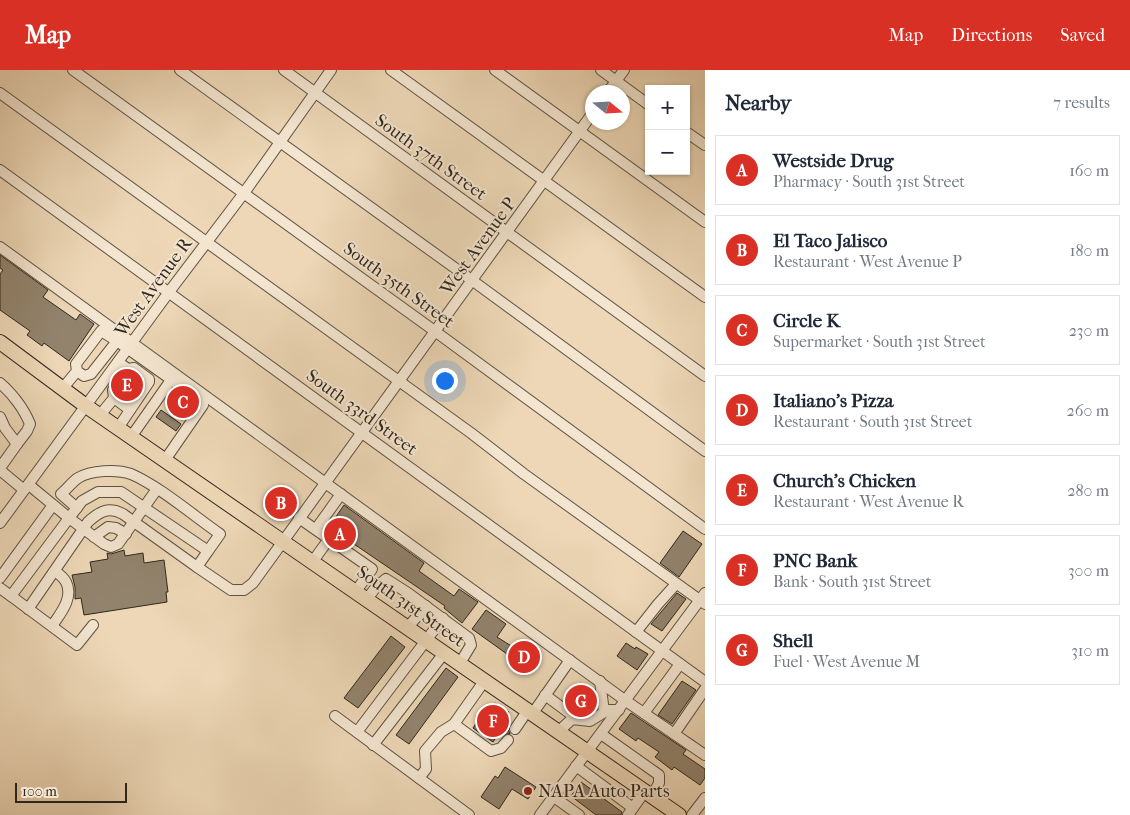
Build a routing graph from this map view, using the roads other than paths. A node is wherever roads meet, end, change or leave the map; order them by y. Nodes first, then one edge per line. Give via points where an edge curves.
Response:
1 (73, 70) edge
2 (180, 70) edge
3 (284, 70) edge
4 (331, 70) edge
5 (391, 70) edge
6 (494, 70) edge
7 (601, 70) edge
8 (624, 70) edge
9 (616, 81) junction
10 (613, 85) edge
11 (0, 92) edge
12 (315, 92) junction
13 (645, 102) edge
14 (585, 124) edge
15 (580, 132) junction
16 (690, 135) edge
17 (280, 142) junction
18 (705, 145) edge
19 (0, 170) edge
20 (544, 181) junction
21 (244, 193) junction
22 (705, 222) edge
23 (508, 232) junction
24 (206, 242) junction
25 (0, 247) edge
26 (473, 281) junction
27 (169, 292) junction
28 (705, 297) edge
29 (436, 332) junction
30 (116, 341) junction
31 (0, 342) edge
32 (130, 345) junction
33 (118, 362) junction
34 (128, 369) junction
35 (78, 371) junction
36 (705, 376) edge
37 (171, 380) junction
38 (399, 382) junction
39 (0, 383) edge
40 (63, 388) junction
41 (114, 398) junction
42 (86, 406) junction
43 (130, 410) junction
44 (100, 415) junction
45 (0, 417) edge
46 (118, 428) junction
47 (362, 433) junction
48 (132, 437) junction
49 (17, 444) junction
50 (705, 451) edge
51 (165, 460) junction
52 (0, 470) edge
53 (326, 483) junction
54 (26, 487) junction
55 (157, 489) junction
56 (341, 494) junction
57 (53, 505) junction
58 (144, 507) junction
59 (76, 508) junction
60 (68, 518) junction
61 (300, 518) junction
62 (134, 522) junction
63 (0, 523) edge
64 (705, 529) edge
65 (84, 530) junction
66 (316, 530) junction
67 (126, 534) junction
68 (94, 537) junction
69 (329, 539) junction
70 (283, 541) junction
71 (208, 551) junction
72 (313, 561) junction
73 (197, 567) junction
74 (55, 570) junction
75 (0, 578) edge
76 (676, 584) junction
77 (0, 588) edge
78 (362, 595) junction
79 (11, 596) junction
80 (703, 599) edge
81 (426, 606) junction
82 (28, 609) junction
83 (443, 618) junction
84 (93, 624) dead end
85 (52, 626) junction
86 (408, 627) junction
87 (636, 632) junction
88 (426, 639) junction
89 (445, 652) junction
90 (663, 652) junction
91 (570, 660) junction
92 (460, 663) junction
93 (680, 664) junction
94 (485, 680) junction
95 (600, 682) junction
96 (705, 682) edge
97 (705, 689) edge
98 (545, 695) junction
99 (626, 700) junction
100 (619, 710) junction
101 (530, 711) junction
102 (604, 712) junction
103 (644, 713) junction
104 (335, 716) dead end
105 (576, 718) junction
106 (454, 724) junction
107 (515, 729) dead end
108 (559, 731) junction
109 (357, 732) junction
110 (601, 734) junction
111 (674, 734) junction
112 (508, 740) dead end
113 (374, 744) junction
114 (588, 751) junction
115 (705, 756) edge
116 (576, 766) junction
117 (608, 766) junction
118 (419, 778) junction
119 (597, 781) junction
120 (648, 794) junction
121 (554, 797) junction
122 (705, 798) edge
123 (631, 811) edge
124 (469, 815) edge
125 (540, 815) edge
126 (579, 815) edge
127 (678, 815) edge
128 (692, 815) edge

1 - 21 street, South 35th Street
2 - 17 street
3 - 12 street, South 37th Street
4 - 12 street, West Avenue R
5 - 20 street
6 - 15 street
7 - 9 street
8 - 9 street
9 - 10 street
9 - 13 street
11 - 24 street
12 - 17 street, West Avenue R
12 - 23 street, South 37th Street
14 - 15 street, West Avenue P
15 - 20 street, West Avenue P
15 - 22 street
16 - 18 street
17 - 21 street, West Avenue R
17 - 26 street
19 - 27 street, South 33rd Street
20 - 23 street, West Avenue P
20 - 28 street
21 - 24 street, West Avenue R
21 - 29 street, South 35th Street
23 - 26 street, West Avenue P
23 - 36 street, South 37th Street
24 - 27 street, West Avenue R
24 - 38 street
25 - 32 street
26 - 29 street, West Avenue P
26 - 50 street
27 - 32 street, West Avenue R
27 - 47 street, South 33rd Street
29 - 38 street, West Avenue P
29 - 64 street, South 35th Street
30 - 32 street
30 - 35 street via 91,374 84,376
30 - 35 street via 101,331 76,364
31 - 40 main road, South 31st Street
32 - 33 street, West Avenue R
32 - 37 street
32 - 53 street
33 - 34 street
33 - 42 street, West Avenue R
34 - 41 street via 113,390
34 - 43 street via 134,368 149,379
35 - 40 street
37 - 48 street
37 - 51 street via 203,405
38 - 47 street, West Avenue P
38 - 76 street
39 - 49 street via 30,424
40 - 42 main road, South 31st Street
41 - 43 street
41 - 44 street
42 - 44 main road, South 31st Street
42 - 54 street, West Avenue R
43 - 46 street
44 - 46 main road, South 31st Street
45 - 49 street
46 - 48 main road, South 31st Street
47 - 53 street, West Avenue P
47 - 87 street, South 33rd Street
48 - 51 main road, South 31st Street
49 - 52 street
51 - 70 main road, South 31st Street
52 - 54 street
53 - 56 street
53 - 61 street, West Avenue P
54 - 57 street
54 - 63 street, West Avenue R
55 - 58 street
55 - 59 street via 129,474 93,473 79,478 61,494
55 - 71 street via 220,534
56 - 66 street
56 - 91 street
57 - 60 street
57 - 75 street
58 - 59 street via 121,492 98,492 82,500
58 - 62 street
58 - 71 street
59 - 60 street
60 - 65 street
60 - 79 street
61 - 66 street
61 - 70 street, West Avenue P
62 - 65 street via 118,511 107,510 95,516
62 - 67 street
62 - 73 street
65 - 68 street
65 - 74 street
66 - 69 street
67 - 68 street via 108,527
67 - 68 street via 111,547
69 - 72 street
69 - 78 street via 372,568
70 - 72 main road, South 31st Street
70 - 73 street, West Avenue P via 254,583 244,590 231,590
71 - 73 street
72 - 78 main road, South 31st Street
74 - 82 street
74 - 85 street via 66,581 68,597
76 - 80 street
76 - 87 street
77 - 79 street
78 - 81 street via 386,579
78 - 86 main road, South 31st Street
79 - 82 street
80 - 90 street
81 - 83 street
81 - 86 street
82 - 85 street
83 - 88 street
83 - 92 street via 469,638 471,645
84 - 85 street via 77,645
86 - 88 main road, South 31st Street
87 - 90 street, South 33rd Street
88 - 89 main road, South 31st Street
88 - 109 street
89 - 92 main road, South 31st Street
89 - 113 street
90 - 93 street, South 33rd Street
90 - 99 street
91 - 95 street
91 - 98 street
92 - 94 main road, South 31st Street
93 - 96 street, South 33rd Street
93 - 103 street
94 - 101 main road, South 31st Street
94 - 106 street
95 - 99 street
95 - 102 street
97 - 111 street
98 - 101 street
98 - 105 street
99 - 100 street
99 - 103 street
100 - 102 street
100 - 110 street
101 - 107 street
101 - 108 main road, South 31st Street
102 - 105 street via 590,720
103 - 111 street
104 - 109 street
105 - 108 street via 570,719
106 - 112 street via 491,751 501,748
106 - 118 street via 441,732 426,751 426,769
108 - 114 main road, South 31st Street
109 - 113 street
110 - 114 street
110 - 120 street via 660,775 659,783
111 - 115 street
113 - 118 street
114 - 116 street
114 - 117 main road, South 31st Street
116 - 119 street
116 - 121 street
117 - 119 street
117 - 120 main road, South 31st Street
118 - 124 street
119 - 123 street
120 - 123 street
120 - 127 main road, South 31st Street
121 - 125 street
121 - 126 street
122 - 128 street

